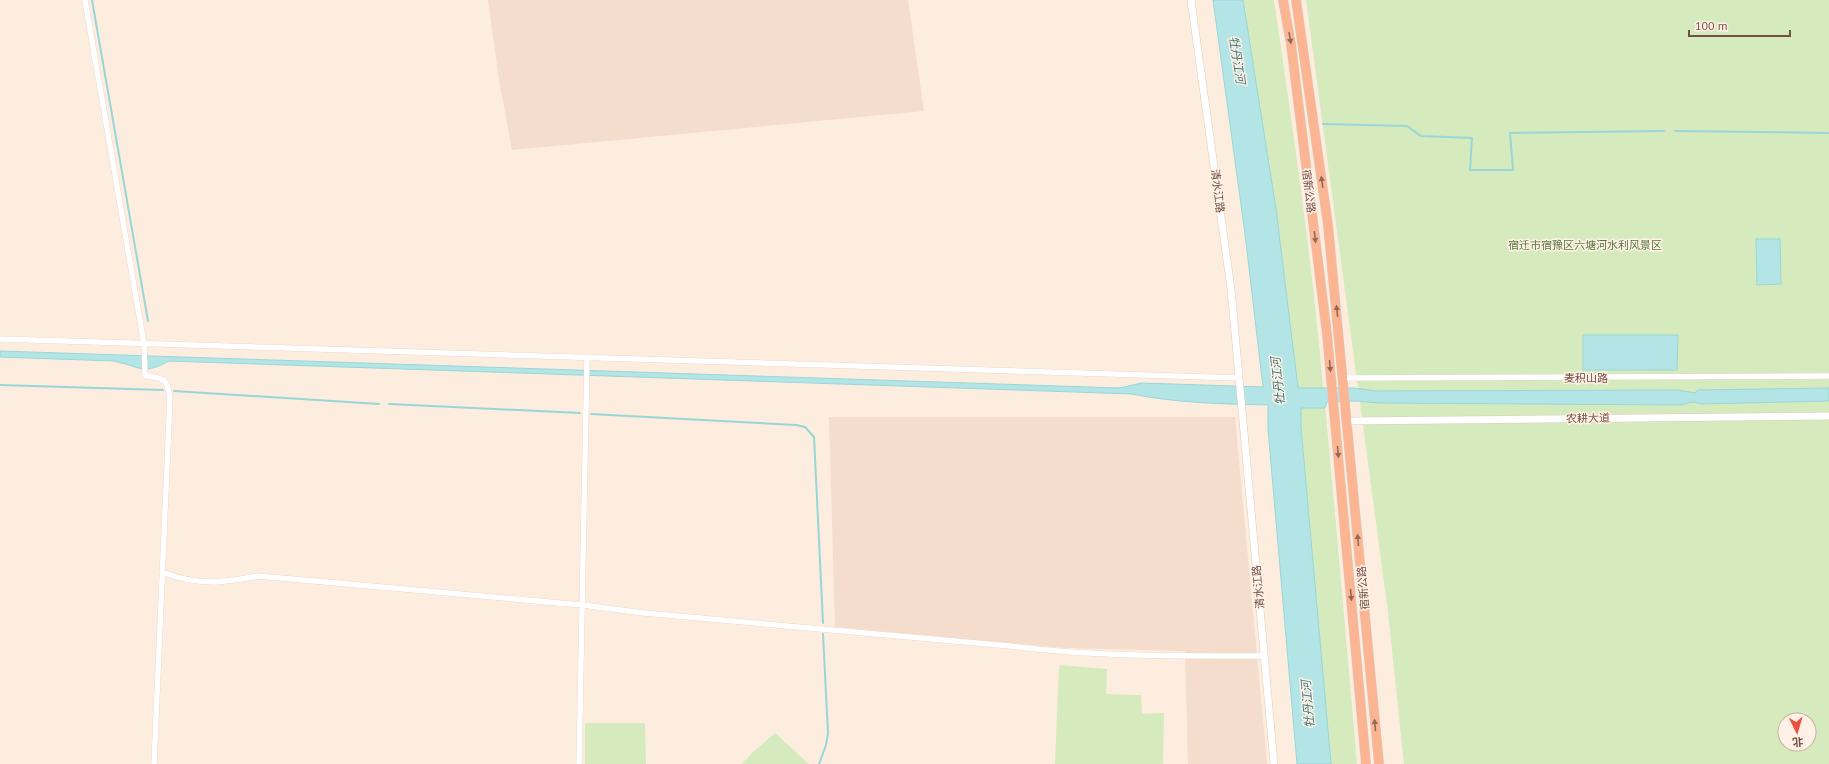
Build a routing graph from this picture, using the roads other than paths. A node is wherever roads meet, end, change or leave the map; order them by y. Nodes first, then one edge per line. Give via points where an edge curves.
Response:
1 (85, 0) edge
2 (1191, 0) edge
3 (1283, 0) edge
4 (1296, 0) edge
5 (0, 339) edge
6 (144, 344) junction
7 (586, 360) junction
8 (1829, 376) edge
9 (1239, 380) junction
10 (1343, 380) junction
11 (1347, 416) junction
12 (1829, 416) edge
13 (162, 572) junction
14 (582, 604) junction
15 (1264, 656) junction
16 (154, 764) edge
17 (579, 764) edge
18 (1274, 764) edge
19 (1366, 764) edge
20 (1379, 764) edge

1 - 6 street
2 - 9 street, 清水江路 via 1220,208
3 -> 19 highway, 宿新公路 via 1291,44 1327,334
10 -> 4 highway, 宿新公路 via 1328,225
5 - 6 street
6 - 7 street
6 - 13 street via 145,375 164,379 170,397
7 - 9 street
7 - 14 street
8 - 10 street, 麦积山路
9 - 15 street, 清水江路
10 - 11 highway, 宿新公路
11 - 12 street, 农耕大道
20 -> 11 highway, 宿新公路
13 - 14 street via 192,582 216,583 258,576
13 - 16 street
14 - 15 street via 644,613 1070,653 1176,657
14 - 17 street
15 - 18 street, 清水江路

